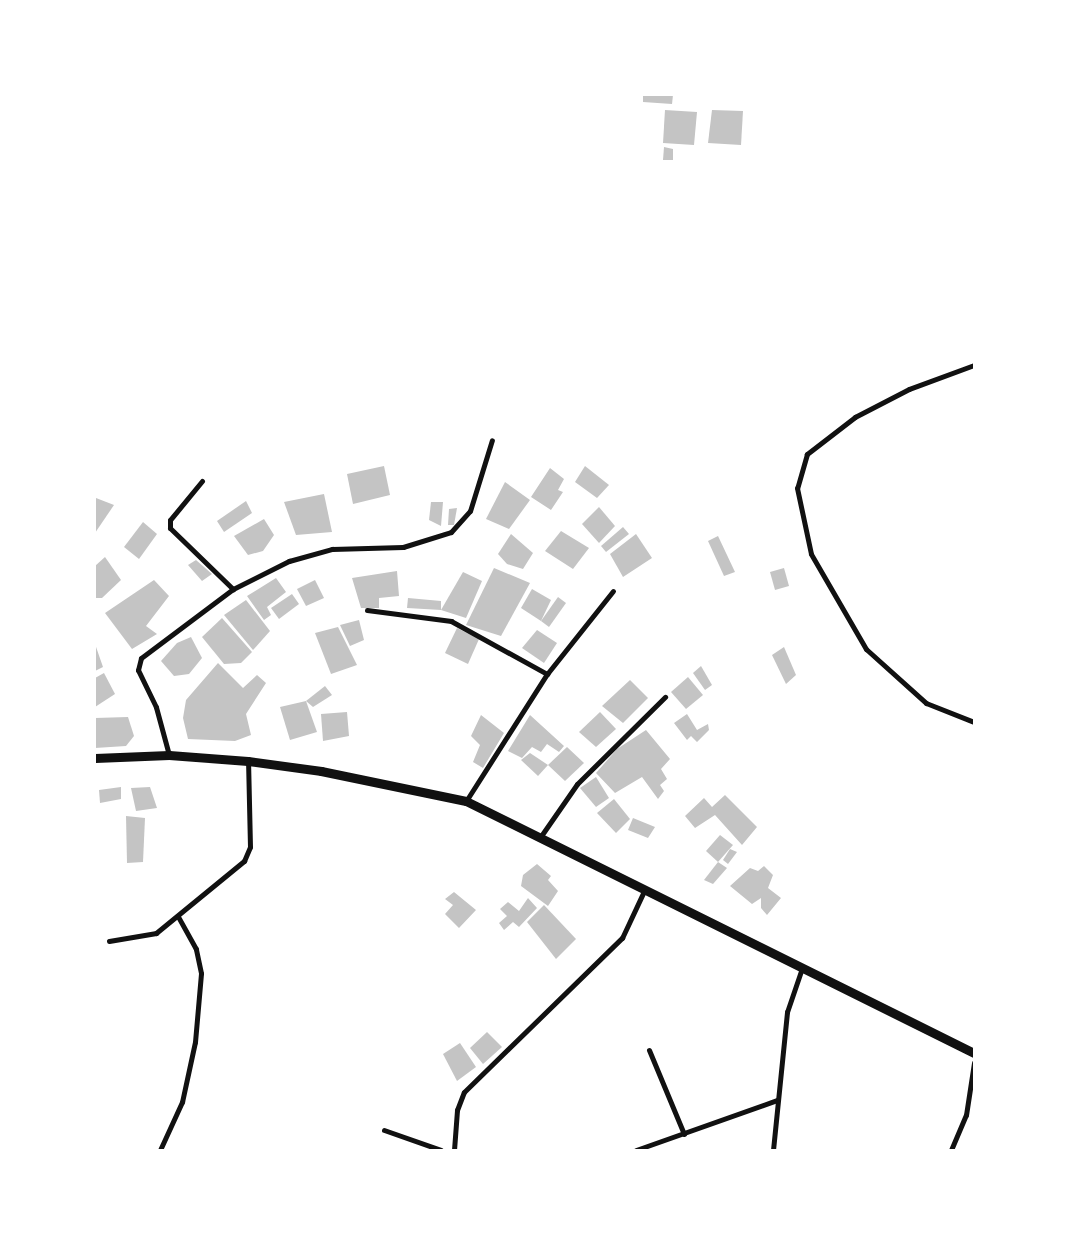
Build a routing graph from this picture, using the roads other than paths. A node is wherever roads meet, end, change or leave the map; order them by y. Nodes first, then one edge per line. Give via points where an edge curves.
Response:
1 (974, 365) edge
2 (492, 440) dead end
3 (202, 481) dead end
4 (233, 589) junction
5 (613, 591) dead end
6 (368, 610) dead end
7 (547, 674) junction
8 (664, 697) dead end
9 (974, 722) edge
10 (169, 756) junction
11 (95, 758) edge
12 (248, 761) junction
13 (466, 801) junction
14 (541, 836) junction
15 (644, 890) junction
16 (178, 917) junction
17 (110, 941) dead end
18 (802, 968) junction
19 (649, 1050) dead end
20 (974, 1054) edge
21 (974, 1063) edge
22 (777, 1100) junction
23 (384, 1130) dead end
24 (684, 1134) junction
25 (160, 1150) edge
26 (442, 1150) edge
27 (454, 1150) edge
28 (636, 1150) edge
29 (773, 1150) edge
30 (951, 1150) edge

1 - 9 street via 909,389 855,416 807,454 797,488 811,554 866,649 926,703
2 - 4 street via 470,511 451,532 402,547 332,549 289,561
3 - 4 street via 170,520 170,528
4 - 10 street via 138,664
5 - 7 street
6 - 7 street via 451,621
7 - 13 street
8 - 14 street via 577,784
10 - 11 highway
10 - 12 highway
12 - 13 highway via 321,771
12 - 16 street via 248,855
13 - 14 highway
14 - 15 highway
15 - 18 highway
15 - 27 street via 622,938 464,1092 457,1110
16 - 17 street via 156,933
16 - 25 street via 196,948 200,973 195,1042 182,1102
18 - 20 highway
18 - 22 street via 787,1012
19 - 24 street
21 - 30 street via 966,1115
22 - 24 street
22 - 29 street
23 - 26 street
24 - 28 street

